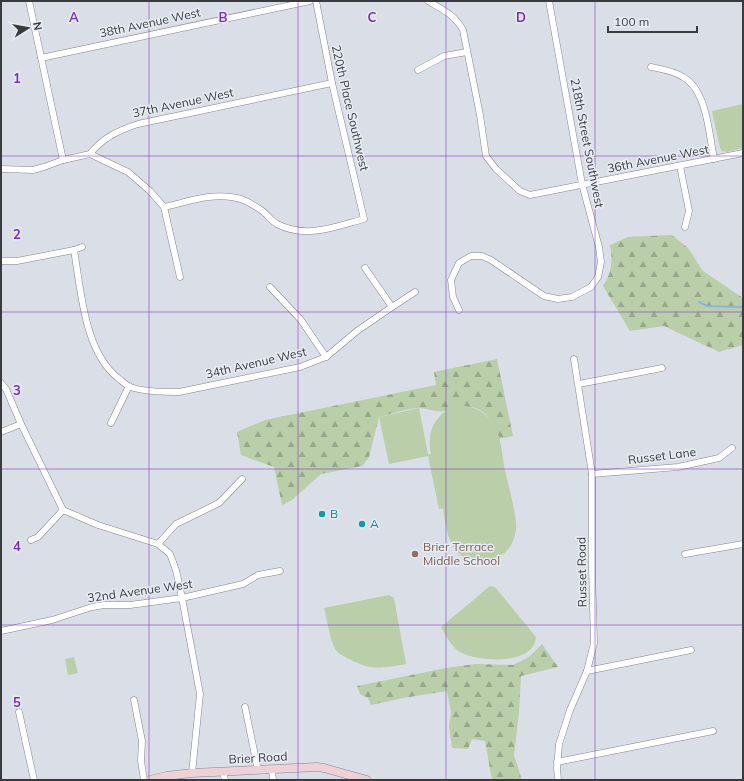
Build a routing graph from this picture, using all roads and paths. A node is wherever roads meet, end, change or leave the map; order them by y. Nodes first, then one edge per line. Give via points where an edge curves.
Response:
1 (29, 1) edge
2 (310, 1) edge
3 (316, 1) edge
4 (428, 1) edge
5 (549, 1) edge
6 (467, 52) junction
7 (41, 58) junction
8 (651, 66) dead end
9 (418, 70) dead end
10 (332, 83) junction
11 (743, 153) edge
12 (90, 154) junction
13 (714, 159) junction
14 (63, 160) junction
15 (680, 166) junction
16 (1, 169) edge
17 (582, 184) junction
18 (164, 207) junction
19 (685, 227) dead end
20 (82, 247) dead end
21 (74, 250) junction
22 (1, 261) edge
23 (365, 268) dead end
24 (180, 277) dead end
25 (270, 288) dead end
26 (415, 292) dead end
27 (392, 306) junction
28 (459, 310) dead end
29 (326, 357) junction
30 (574, 359) dead end
31 (662, 368) dead end
32 (1, 383) edge
33 (578, 384) junction
34 (129, 386) junction
35 (110, 423) dead end
36 (21, 424) junction
37 (1, 432) edge
38 (732, 448) dead end
39 (592, 474) junction
40 (242, 480) dead end
41 (63, 510) junction
42 (31, 540) dead end
43 (158, 544) junction
44 (743, 544) edge
45 (685, 554) dead end
46 (280, 571) dead end
47 (182, 598) junction
48 (1, 631) edge
49 (691, 650) dead end
50 (587, 671) junction
51 (134, 700) dead end
52 (245, 707) dead end
53 (19, 712) dead end
54 (713, 731) dead end
55 (557, 762) junction
56 (258, 770) junction
57 (272, 770) junction
58 (192, 773) junction
59 (224, 776) edge
60 (363, 779) edge
61 (34, 780) edge
62 (144, 780) edge
63 (150, 780) edge
64 (273, 780) edge
65 (558, 780) edge

1 - 7 street
2 - 7 street, 38th Avenue West
3 - 10 street, 220th Place Southwest
4 - 6 street via 458,21 463,30
5 - 17 street, 218th Street Southwest
6 - 9 street via 444,56
6 - 17 street, 36th Avenue West via 486,156 496,169 520,191 530,195
7 - 14 street
8 - 13 street via 684,77 696,89 703,104
10 - 12 street, 37th Avenue West via 138,124 105,139
10 - 18 street, 220th Place Southwest via 364,219 315,232 277,224 261,210 238,198 208,197
11 - 13 street, 36th Avenue West
12 - 14 street
12 - 18 street via 128,172
13 - 15 street, 36th Avenue West
14 - 16 street via 33,170
15 - 17 street, 36th Avenue West
15 - 19 street via 689,211
17 - 28 street, 218th Street Southwest via 601,262 598,277 591,286 572,297 558,299 544,296 491,260 482,256 471,256 459,263 451,280 453,297
18 - 24 street
20 - 21 street
21 - 22 street
21 - 34 street via 86,318 94,345 102,361 115,376
23 - 27 street
25 - 29 street via 301,320
26 - 27 street, 34th Avenue West
27 - 29 street, 34th Avenue West
29 - 34 street, 34th Avenue West via 300,367 179,392 159,392
30 - 33 street, Russet Road
31 - 33 street
32 - 36 street
33 - 39 street, Russet Road
34 - 35 street
36 - 37 street
36 - 41 street
38 - 39 street, Russet Lane via 720,458 678,467
39 - 50 street, Russet Road via 594,643
40 - 43 street via 219,504 176,524
41 - 42 street via 38,537
41 - 43 street via 98,525
43 - 47 street via 170,554
44 - 45 street
46 - 47 street, 32nd Avenue West via 258,575 243,584
47 - 48 street, 32nd Avenue West via 92,607 52,620
47 - 58 street via 200,694
49 - 50 street
50 - 55 street, Russet Road via 570,710 559,744
51 - 62 street via 142,741 141,761
52 - 56 street
53 - 61 street
54 - 55 street
55 - 65 street, Russet Road
56 - 57 main road, Brier Road
56 - 59 main road, Brier Road
57 - 60 main road, Brier Road via 324,768
57 - 64 street
58 - 59 main road, Brier Road
58 - 63 main road, Brier Road

